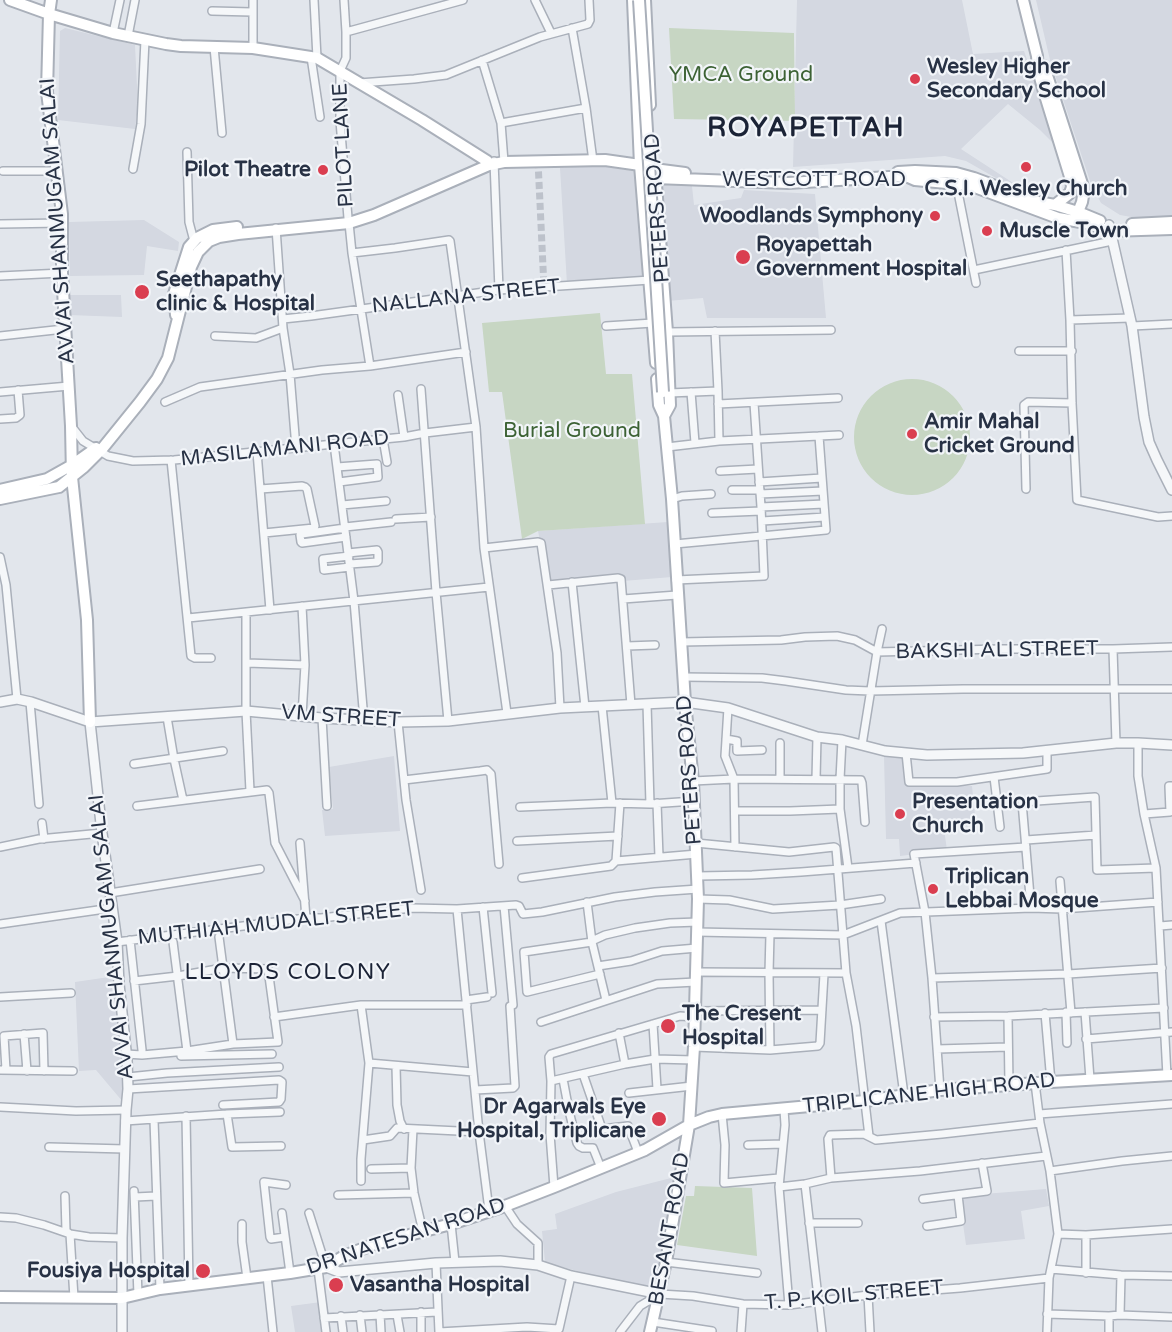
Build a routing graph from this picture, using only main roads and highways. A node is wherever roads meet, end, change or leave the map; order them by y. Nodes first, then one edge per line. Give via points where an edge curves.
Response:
1 (10, 0) edge
2 (51, 0) edge
3 (633, 0) edge
4 (639, 0) edge
5 (645, 0) edge
6 (1023, 0) edge
7 (49, 14) junction
8 (1037, 56) junction
9 (640, 160) junction
10 (495, 162) junction
11 (655, 173) junction
12 (1055, 205) junction
13 (1077, 217) junction
14 (1172, 222) edge
15 (276, 228) junction
16 (1172, 229) edge
17 (1110, 232) junction
18 (176, 325) junction
19 (666, 393) junction
20 (664, 416) junction
21 (100, 448) junction
22 (72, 465) junction
23 (72, 477) junction
24 (0, 490) edge
25 (0, 499) edge
26 (90, 722) road end
27 (1169, 1076) edge
28 (688, 1125) junction
29 (0, 1297) edge
30 (652, 1327) edge

1 - 7 main road
2 - 7 main road, AVVAI SHANMUGAM SALAI
3 - 9 main road, PETERS ROAD
4 - 19 main road, bridge
5 - 11 main road, PETERS ROAD
6 - 8 main road
7 - 10 main road via 113,33 180,46 253,48 314,58
7 - 22 main road, AVVAI SHANMUGAM SALAI via 47,92 62,214
8 - 12 main road via 1072,187
8 - 13 main road via 1044,66 1084,190
9 - 10 main road
9 - 11 main road
9 - 20 main road, PETERS ROAD via 659,405
10 - 15 main road via 370,213
11 - 12 main road, WESTCOTT ROAD via 732,179 949,173
11 - 13 main road, WESTCOTT ROAD via 788,183 906,176 972,186 1058,218
11 - 19 main road, PETERS ROAD via 667,332
12 - 13 main road, WESTCOTT ROAD
13 - 17 main road, WESTCOTT ROAD
14 - 17 main road
15 - 18 main road via 208,241 191,267
15 - 18 main road via 213,230 197,238 189,247 174,294
16 - 17 main road
18 - 21 main road via 168,358 157,379
19 - 20 main road
20 - 28 main road, PETERS ROAD via 698,876 694,1060
21 - 22 main road
21 - 23 main road
22 - 23 main road, AVVAI SHANMUGAM SALAI
22 - 24 main road via 47,480
23 - 25 main road via 59,487
23 - 26 main road, AVVAI SHANMUGAM SALAI via 87,620
27 - 28 main road, TRIPLICANE HIGH ROAD via 940,1090 722,1114
28 - 29 main road, DR NATESAN ROAD via 638,1152 554,1187 451,1224 375,1244 322,1268 160,1289 122,1298
28 - 30 main road, BESANT ROAD

